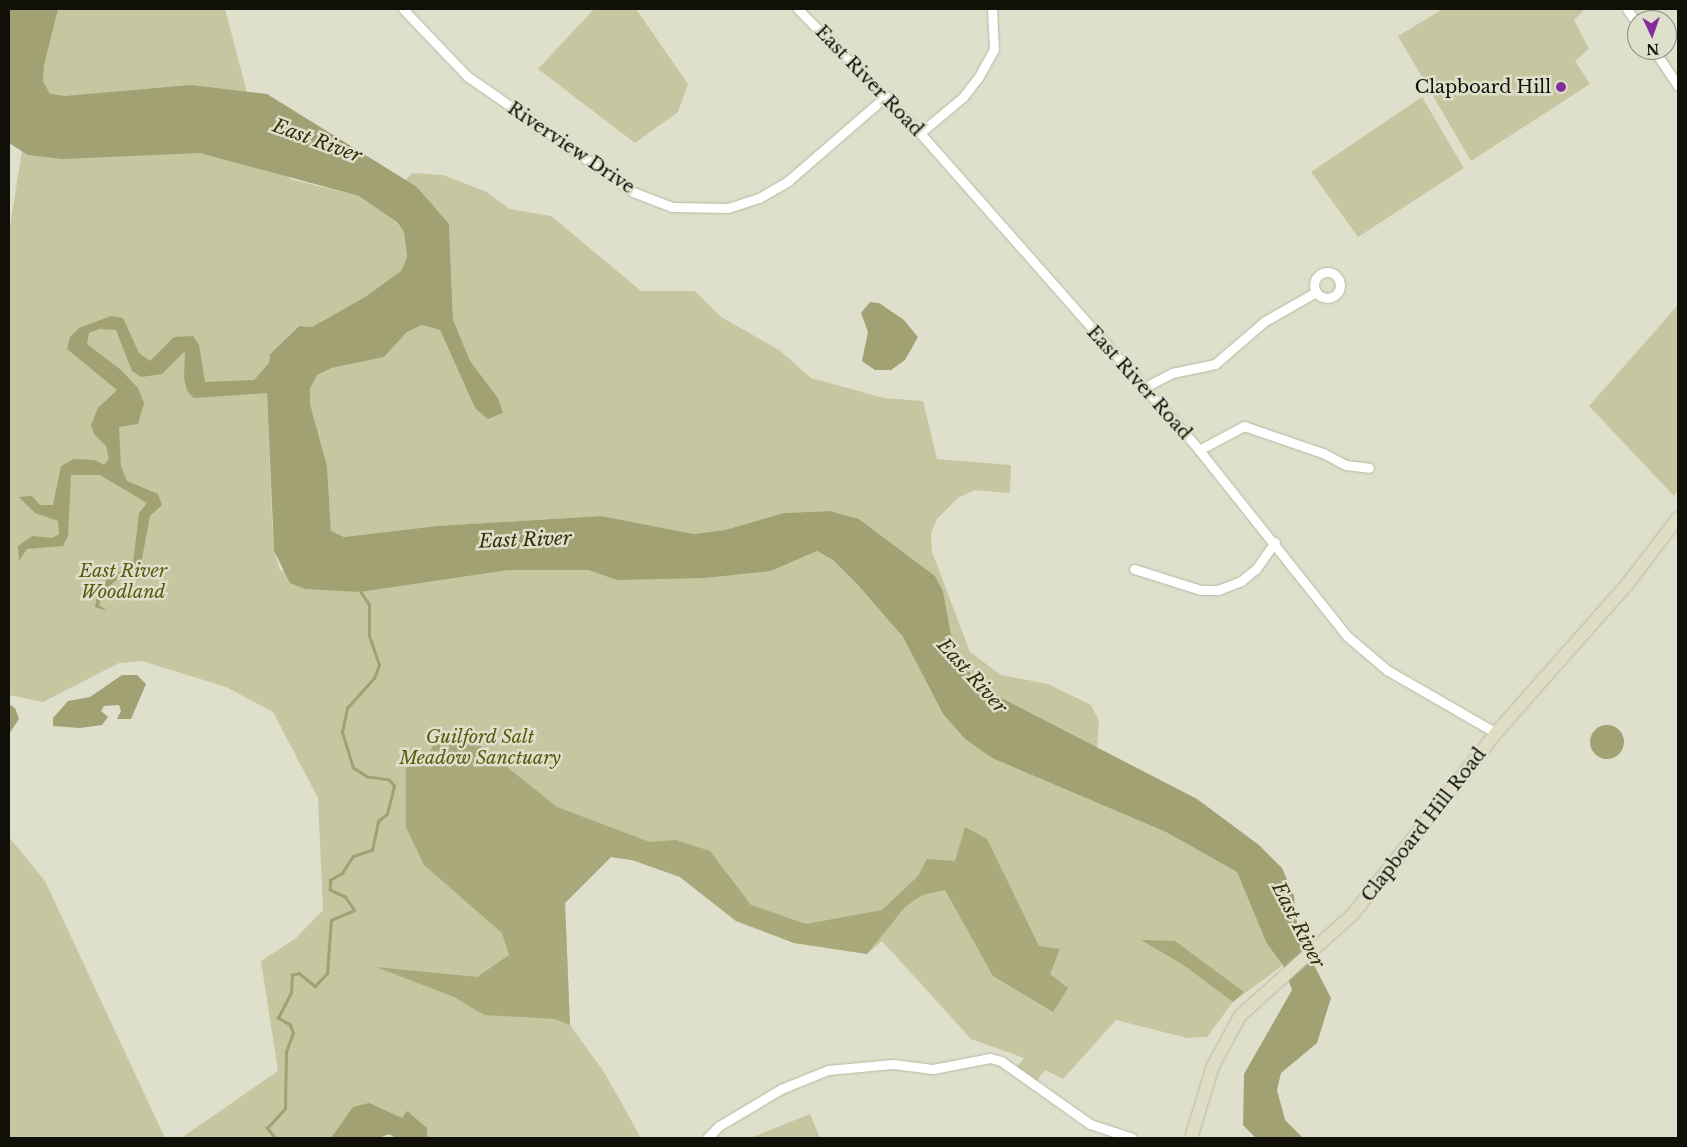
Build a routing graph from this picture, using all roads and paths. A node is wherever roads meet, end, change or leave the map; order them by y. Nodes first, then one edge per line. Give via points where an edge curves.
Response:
1 (403, 9) edge
2 (798, 9) edge
3 (992, 9) edge
4 (1661, 60) edge
5 (1678, 86) edge
6 (886, 96) junction
7 (920, 132) junction
8 (1316, 292) dead end
9 (1143, 388) junction
10 (1199, 450) junction
11 (1369, 468) dead end
12 (1678, 518) edge
13 (1274, 542) junction
14 (1134, 569) dead end
15 (1496, 733) junction
16 (707, 1138) edge
17 (1132, 1138) edge
18 (1191, 1138) edge

1 - 6 street, Riverview Drive via 467,76 633,192 672,207 728,208 759,198 788,181
2 - 6 street, East River Road
3 - 7 street via 994,48 978,78 963,97
4 - 5 street
6 - 7 street, East River Road
7 - 9 street, East River Road
8 - 9 street via 1265,321 1216,364 1172,373
9 - 10 street, East River Road
10 - 11 street via 1231,430 1250,427 1346,465
10 - 13 street, East River Road
12 - 15 street, Clapboard Hill Road via 1640,568
13 - 14 street via 1256,569 1241,581 1218,590 1201,590
13 - 15 street, East River Road via 1347,636 1366,654
15 - 18 street, Clapboard Hill Road via 1370,894 1316,950 1240,1016 1213,1066
16 - 17 street via 719,1126 772,1094 828,1070 893,1064 934,1069 990,1058 1001,1061 1090,1124

